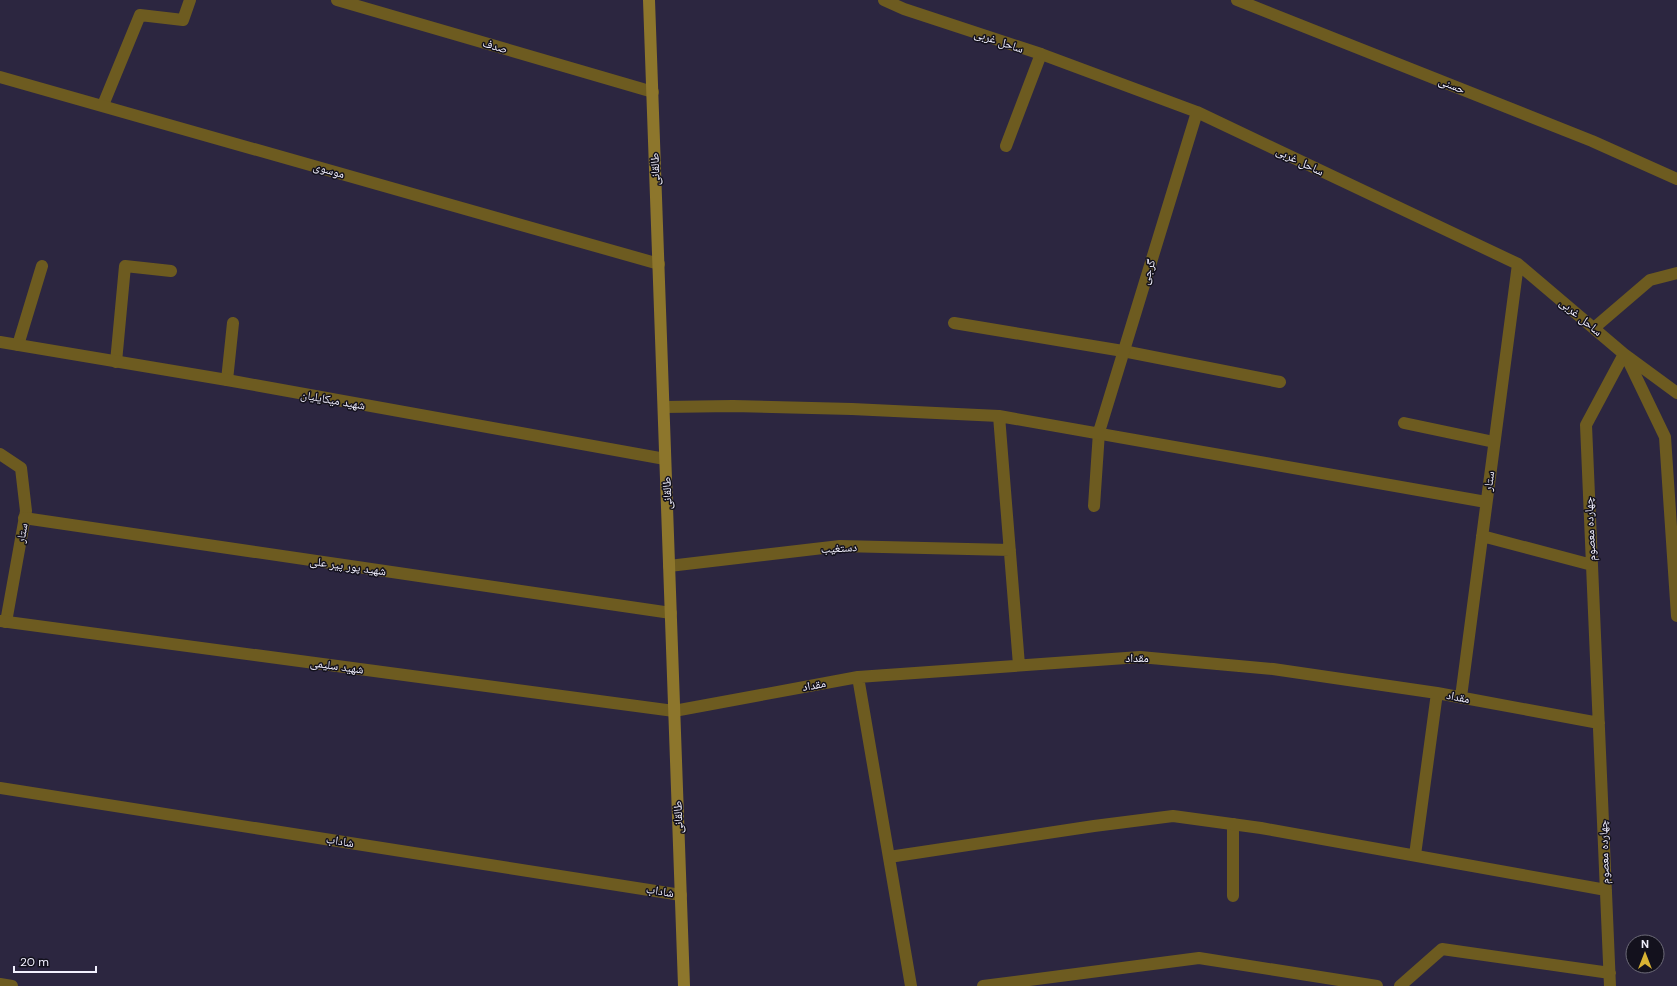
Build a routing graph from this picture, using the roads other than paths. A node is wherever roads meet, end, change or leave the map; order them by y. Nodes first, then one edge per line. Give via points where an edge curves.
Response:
1 (190, 0) edge
2 (337, 0) edge
3 (649, 0) edge
4 (884, 0) edge
5 (1237, 0) edge
6 (1041, 54) junction
7 (0, 77) edge
8 (653, 92) junction
9 (103, 105) junction
10 (1197, 112) junction
11 (1006, 146) dead end
12 (1677, 179) edge
13 (658, 264) junction
14 (1518, 264) junction
15 (42, 266) dead end
16 (171, 271) dead end
17 (1677, 273) edge
18 (233, 323) dead end
19 (954, 323) dead end
20 (1594, 328) junction
21 (0, 342) edge
22 (18, 345) junction
23 (1123, 351) junction
24 (1624, 354) junction
25 (116, 362) junction
26 (227, 380) junction
27 (1280, 382) dead end
28 (1677, 392) edge
29 (664, 407) junction
30 (999, 416) junction
31 (1404, 423) dead end
32 (1099, 432) junction
33 (1494, 442) junction
34 (0, 454) edge
35 (666, 459) junction
36 (1486, 502) junction
37 (1094, 506) dead end
38 (24, 518) junction
39 (1482, 536) junction
40 (1010, 550) junction
41 (1592, 564) junction
42 (669, 566) junction
43 (671, 613) junction
44 (1677, 616) edge
45 (3, 621) edge
46 (1019, 664) junction
47 (858, 677) junction
48 (1437, 693) junction
49 (1461, 697) junction
50 (674, 711) junction
51 (1599, 723) junction
52 (0, 788) edge
53 (1233, 824) junction
54 (1415, 855) junction
55 (889, 857) junction
56 (1606, 890) junction
57 (680, 895) junction
58 (1233, 896) dead end
59 (1610, 973) junction
60 (0, 984) edge
61 (12, 986) edge
62 (684, 986) edge
63 (911, 986) edge
64 (983, 986) edge
65 (1377, 986) edge
66 (1400, 986) edge
67 (1610, 986) edge

1 - 9 street via 182,20 140,15
2 - 8 street, صدف
3 - 8 street, طالقانی
4 - 6 street, ساحل غربی via 904,9
5 - 12 street, حسنی via 1592,141
6 - 10 street, ساحل غربی
6 - 11 street
7 - 9 street, موسوی
8 - 13 street, طالقانی
9 - 13 street, موسوی
10 - 14 street, ساحل غربی
10 - 23 street, گرجی
13 - 29 street, طالقانی
14 - 20 street, ساحل غربی
14 - 33 street, ستار
15 - 22 street
16 - 25 street via 125,266
17 - 20 street via 1650,280
18 - 26 street
19 - 23 street
20 - 24 street, ساحل غربی
21 - 22 street, شهید میکایلیان
22 - 25 street, شهید میکایلیان
23 - 27 street
23 - 32 street, گرجی
24 - 28 street, ساحل غربی
24 - 41 street, چهارده معصوم via 1586,425
24 - 44 street via 1665,437
25 - 26 street, شهید میکایلیان
26 - 35 street, شهید میکایلیان
29 - 30 street via 852,409
29 - 35 street, طالقانی
30 - 32 street
30 - 40 street
31 - 33 street
32 - 36 street
32 - 37 street, گرجی
33 - 36 street, ستار
34 - 38 street, ستار via 21,468 26,511
35 - 42 street, طالقانی
36 - 39 street, ستار
38 - 43 street, شهید پور پیر علی
38 - 45 street, ستار
39 - 41 street
39 - 49 street, ستار
40 - 42 street, دستغیب via 840,546
40 - 46 street
41 - 51 street, چهارده معصوم
42 - 43 street, طالقانی
43 - 50 street, طالقانی
45 - 50 street, شهید سلیمی
46 - 47 street, مقداد
46 - 48 street, مقداد via 1140,657 1273,669
47 - 50 street, مقداد
47 - 55 street
48 - 49 street, مقداد
48 - 54 street
49 - 51 street, مقداد
50 - 57 street, طالقانی
51 - 56 street, چهارده معصوم
52 - 57 street, شاداب
53 - 54 street
53 - 55 street via 1173,816
53 - 58 street
54 - 56 street
55 - 63 street
56 - 59 street, چهارده معصوم
57 - 62 street, طالقانی
59 - 66 street via 1442,948
59 - 67 street, چهارده معصوم
60 - 61 street
64 - 65 street via 1199,958

